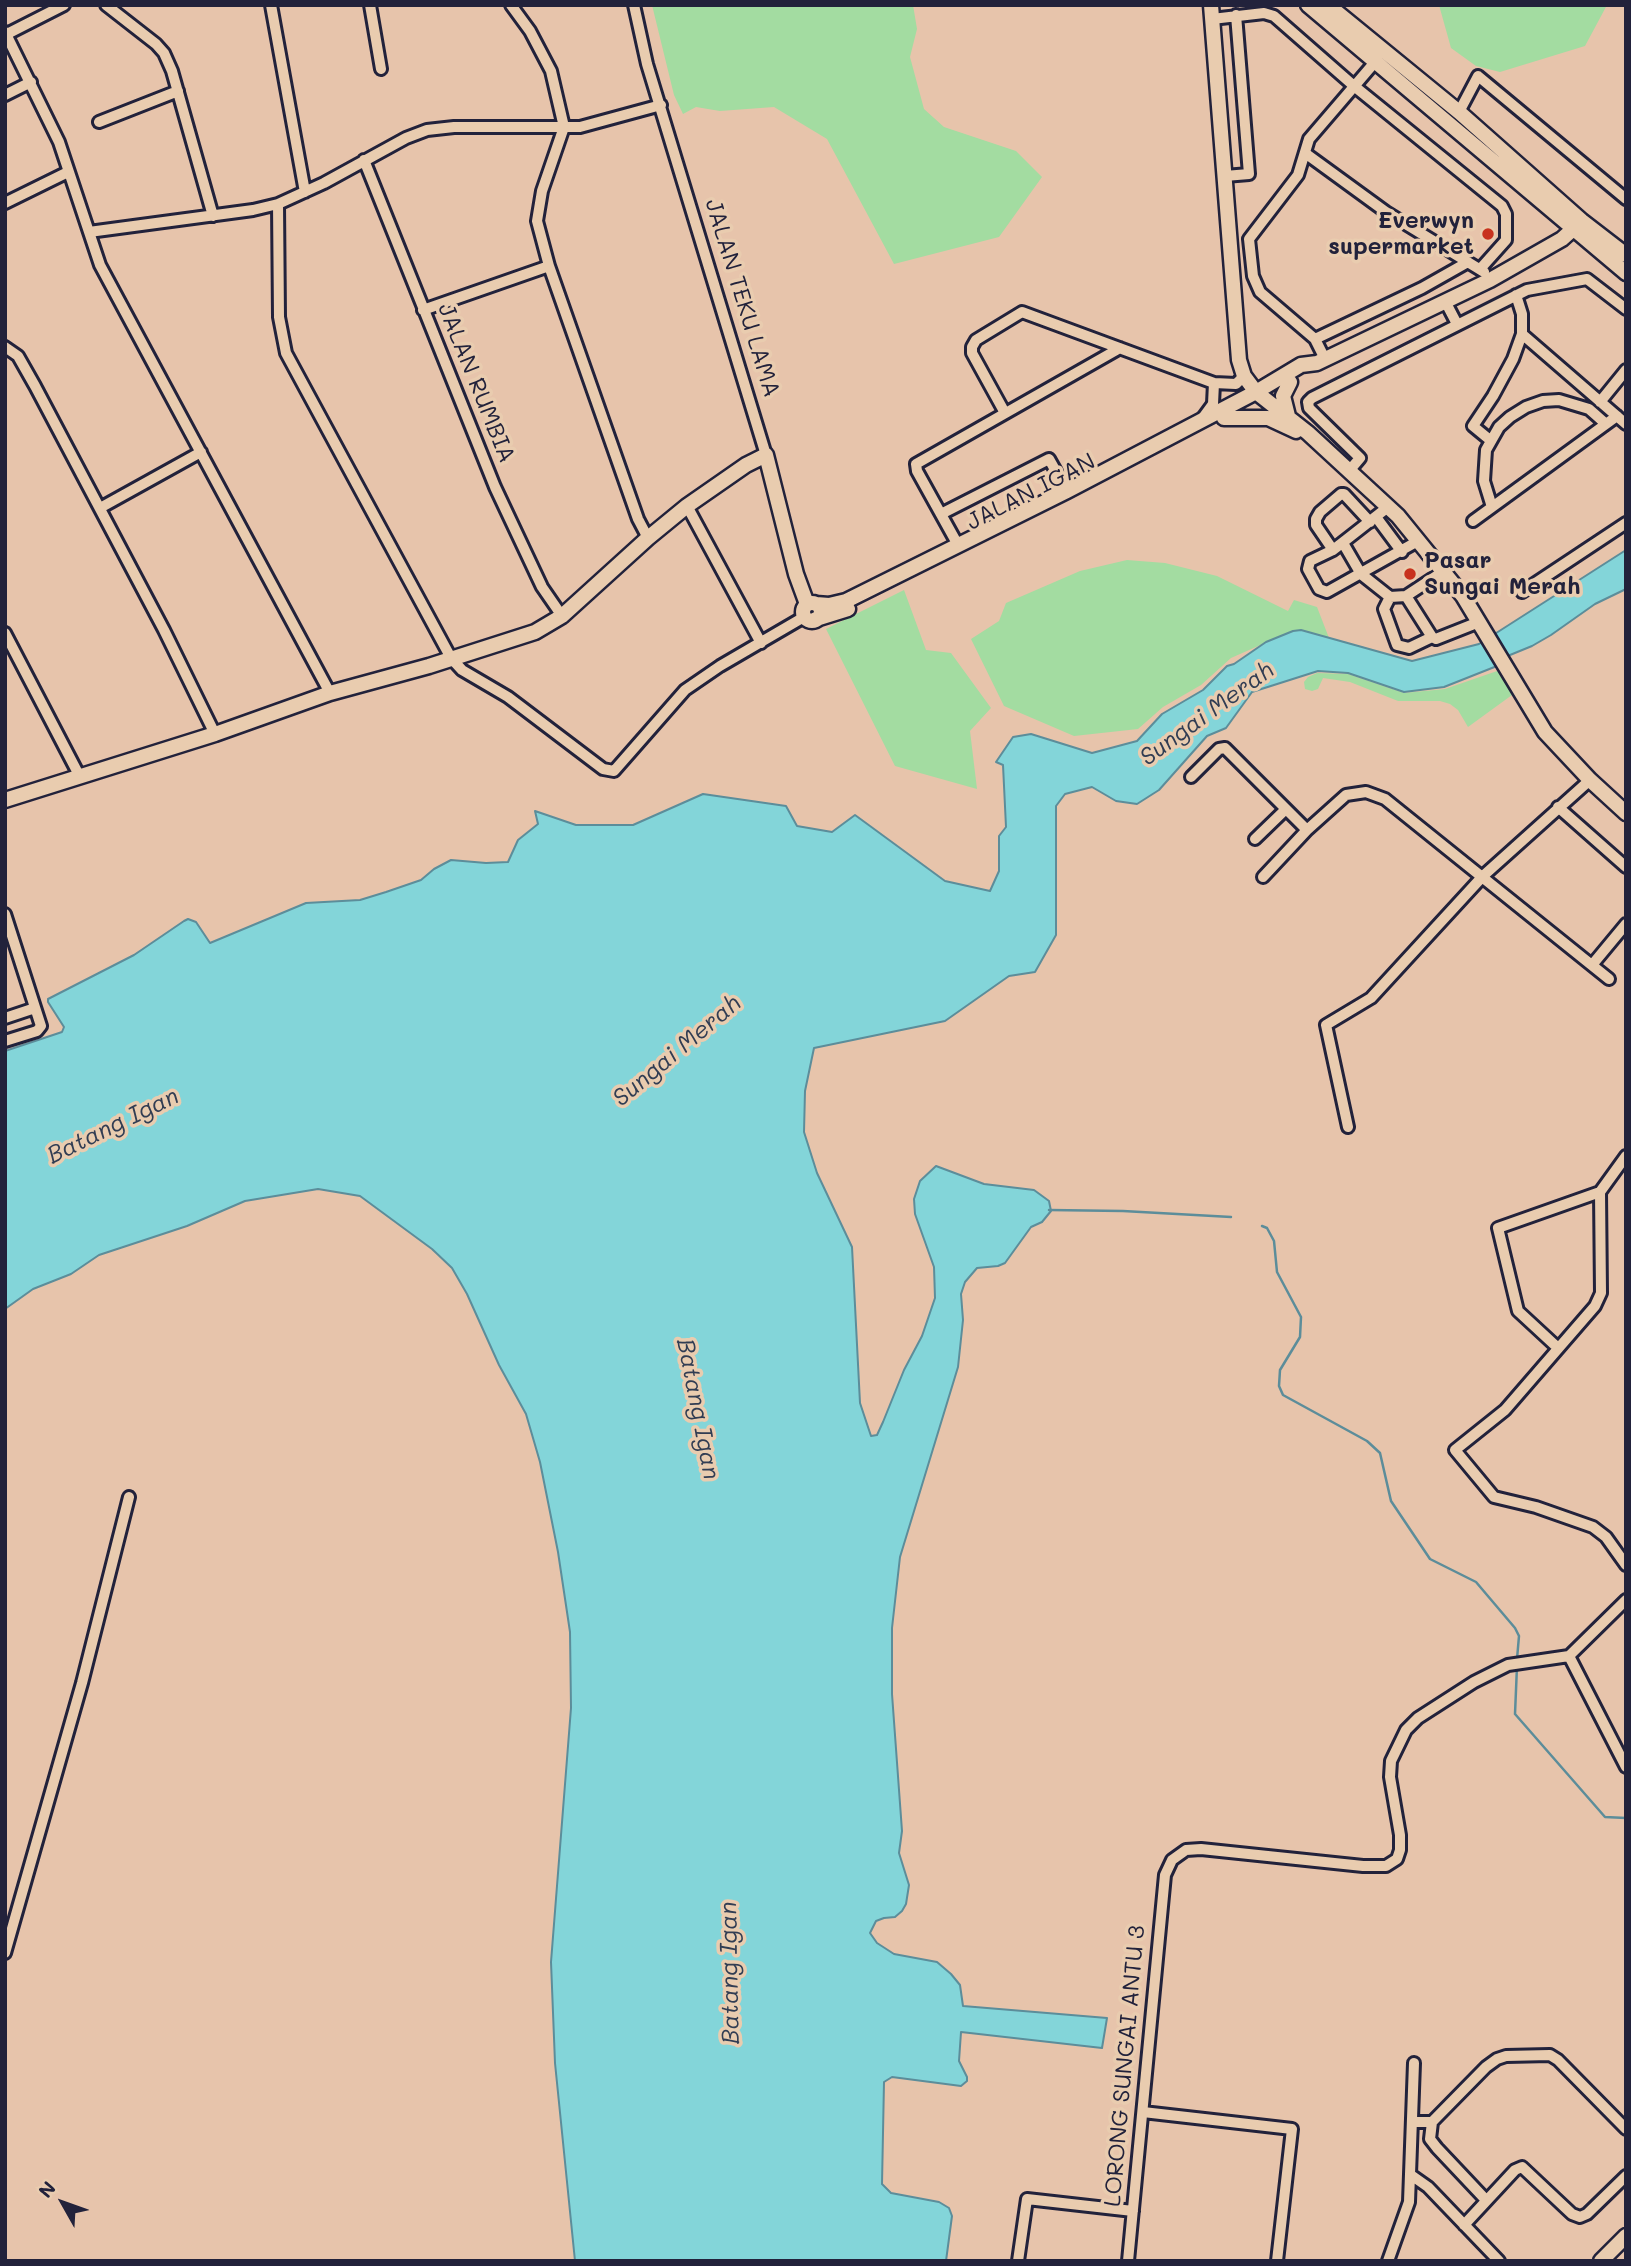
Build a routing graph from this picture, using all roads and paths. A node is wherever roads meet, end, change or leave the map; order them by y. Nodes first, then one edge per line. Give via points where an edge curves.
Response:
1 (64, 5) edge
2 (106, 5) edge
3 (271, 5) edge
4 (370, 5) edge
5 (511, 5) edge
6 (634, 5) edge
7 (1307, 5) edge
8 (1336, 8) edge
9 (1212, 12) edge
10 (1236, 15) junction
11 (6, 33) edge
12 (1375, 62) junction
13 (382, 69) dead end
14 (31, 82) junction
15 (1354, 86) junction
16 (178, 91) junction
17 (5, 95) edge
18 (661, 105) junction
19 (1459, 112) junction
20 (99, 122) dead end
21 (564, 127) junction
22 (1305, 153) junction
23 (364, 160) junction
24 (68, 172) junction
25 (1225, 176) junction
26 (305, 192) junction
27 (1626, 199) edge
28 (5, 203) edge
29 (278, 204) junction
30 (213, 216) junction
31 (1578, 226) junction
32 (89, 232) junction
33 (1626, 256) edge
34 (1468, 261) junction
35 (549, 265) junction
36 (1626, 273) edge
37 (1485, 274) junction
38 (1253, 276) junction
39 (1235, 279) junction
40 (1516, 295) junction
41 (1445, 301) junction
42 (1626, 309) edge
43 (423, 310) junction
44 (1457, 324) junction
45 (1522, 334) junction
46 (1315, 339) junction
47 (5, 347) edge
48 (1120, 348) junction
49 (1321, 361) junction
50 (1626, 370) edge
51 (1244, 376) junction
52 (1290, 382) junction
53 (1214, 383) junction
54 (1260, 395) junction
55 (1600, 402) junction
56 (1005, 413) junction
57 (1289, 417) junction
58 (1224, 418) junction
59 (1621, 420) edge
60 (1199, 422) junction
61 (1606, 424) junction
62 (1490, 440) junction
63 (1316, 441) junction
64 (201, 452) junction
65 (766, 455) junction
66 (1349, 471) junction
67 (1067, 491) junction
68 (687, 506) junction
69 (1388, 507) junction
70 (1492, 507) junction
71 (100, 508) junction
72 (941, 514) junction
73 (1373, 519) junction
74 (1473, 521) dead end
75 (1626, 523) edge
76 (648, 538) junction
77 (1418, 541) junction
78 (958, 545) junction
79 (1338, 546) junction
80 (1402, 552) junction
81 (1444, 571) junction
82 (1361, 574) junction
83 (1522, 592) dead end
84 (1406, 596) junction
85 (1390, 597) junction
86 (811, 611) junction
87 (562, 616) junction
88 (1479, 622) junction
89 (5, 633) edge
90 (1432, 637) junction
91 (761, 643) junction
92 (451, 658) junction
93 (330, 692) junction
94 (215, 734) junction
95 (79, 775) junction
96 (1191, 777) dead end
97 (1590, 780) junction
98 (5, 800) edge
99 (1558, 807) junction
100 (1286, 808) junction
101 (1626, 813) edge
102 (1307, 830) junction
103 (1255, 839) dead end
104 (1626, 867) edge
105 (1483, 876) junction
106 (1263, 877) dead end
107 (5, 914) edge
108 (1624, 926) edge
109 (1592, 965) junction
110 (1609, 979) dead end
111 (35, 1008) junction
112 (5, 1018) edge
113 (5, 1041) edge
114 (1348, 1127) dead end
115 (1626, 1156) edge
116 (1600, 1192) junction
117 (1558, 1348) junction
118 (129, 1497) dead end
119 (1626, 1565) edge
120 (1626, 1600) edge
121 (1569, 1656) junction
122 (1626, 1767) edge
123 (5, 1953) edge
124 (1414, 2063) dead end
125 (1143, 2112) junction
126 (1413, 2122) junction
127 (1432, 2122) junction
128 (1626, 2129) edge
129 (1411, 2175) junction
130 (1626, 2176) edge
131 (1486, 2200) junction
132 (1133, 2211) junction
133 (1464, 2225) junction
134 (1625, 2236) edge
135 (1018, 2261) edge
136 (1128, 2261) edge
137 (1277, 2261) edge
138 (1388, 2261) edge
139 (1499, 2261) edge
140 (1601, 2261) edge

1 - 11 street
2 - 16 street via 156,44
3 - 26 street
4 - 13 street
5 - 21 street via 551,71
6 - 18 street, JALAN TEKU LAMA
7 - 12 street
8 - 19 street
9 - 10 street
9 - 25 street
10 - 15 street via 1274,16
10 - 25 street via 1249,174
11 - 14 street
12 - 15 street
12 - 31 street
14 - 17 street
14 - 24 street
15 - 22 street via 1309,139
15 - 37 street via 1502,206 1508,234
16 - 20 street
16 - 30 street
18 - 21 street via 580,127
18 - 65 street, JALAN TEKU LAMA
19 - 27 street via 1478,76
19 - 31 street
21 - 23 street via 427,130
21 - 35 street via 537,214
22 - 34 street via 1386,212
22 - 38 street via 1298,175 1249,239
23 - 26 street
23 - 43 street, JALAN RUMBIA
24 - 28 street
24 - 32 street
25 - 39 street
26 - 29 street
29 - 30 street
29 - 92 street via 279,317 286,353
30 - 32 street
31 - 33 street
31 - 36 street
31 - 37 street
32 - 64 street via 100,265
34 - 37 street
34 - 46 street
35 - 43 street
35 - 76 street
37 - 41 street
38 - 39 street
38 - 46 street via 1262,295
39 - 51 street
40 - 42 street via 1587,279
40 - 44 street
40 - 45 street
41 - 44 street
41 - 49 street
43 - 87 street, JALAN RUMBIA via 495,487 542,587
44 - 66 street via 1308,402 1360,458
45 - 55 street
45 - 62 street via 1493,397 1473,426
46 - 49 street
47 - 71 street via 18,356 36,386
48 - 53 street
48 - 56 street
48 - 56 street via 1032,314 1013,316 972,347
49 - 52 street
49 - 54 street via 1301,365
50 - 55 street
51 - 53 street via 1236,384
51 - 54 street
52 - 54 street
52 - 57 street via 1283,396
53 - 54 street
53 - 60 street via 1213,404
54 - 57 street
54 - 58 street, JALAN IGAN
54 - 60 street, JALAN IGAN
55 - 59 street
56 - 72 street via 916,464
57 - 63 street
58 - 63 street via 1268,418
58 - 86 street, JALAN IGAN via 849,609
59 - 61 street
60 - 67 street, JALAN IGAN
61 - 62 street via 1574,403 1543,401 1510,417
61 - 70 street
62 - 70 street via 1483,473
63 - 66 street
64 - 71 street
64 - 93 street
65 - 68 street
65 - 86 street, JALAN TEKU LAMA via 796,574
66 - 69 street
67 - 72 street via 1049,460
67 - 78 street, JALAN IGAN
68 - 76 street
68 - 91 street
69 - 73 street
69 - 77 street
70 - 74 street
71 - 94 street
72 - 78 street
73 - 79 street
73 - 79 street via 1341,494 1316,519 1316,525
73 - 80 street
75 - 83 street
76 - 87 street
77 - 80 street
77 - 81 street
78 - 86 street, JALAN IGAN via 846,601
79 - 82 street
79 - 82 street via 1308,564 1319,589 1327,592
80 - 82 street
81 - 84 street
81 - 88 street
82 - 85 street
84 - 85 street
84 - 90 street
85 - 90 street via 1384,609 1397,645 1409,648
86 - 91 street
87 - 92 street via 535,632
88 - 90 street
88 - 97 street via 1545,732
89 - 95 street
91 - 92 street via 685,690 614,771 603,769
92 - 93 street
93 - 94 street
94 - 95 street
95 - 98 street
96 - 100 street via 1225,748
97 - 99 street
97 - 101 street
99 - 104 street
99 - 105 street
100 - 102 street
100 - 103 street
102 - 105 street via 1346,795 1366,792 1385,799
102 - 106 street
105 - 109 street
105 - 114 street via 1371,998 1326,1026
107 - 111 street
108 - 109 street
109 - 110 street
111 - 112 street
111 - 113 street via 39,1030
115 - 116 street
116 - 117 street via 1601,1293
116 - 117 street via 1498,1228 1518,1311
117 - 119 street via 1505,1410 1455,1450 1494,1497 1593,1527 1606,1536
118 - 123 street via 82,1684
120 - 121 street
121 - 122 street
121 - 125 street, LORONG SUNGAI ANTU 3 via 1508,1665 1474,1682 1406,1730 1390,1769 1400,1850 1397,1859 1386,1866 1201,1849 1186,1850 1172,1860 1165,1875
124 - 126 street
125 - 132 street, LORONG SUNGAI ANTU 3
125 - 137 street via 1292,2129
126 - 127 street
126 - 129 street
127 - 128 street via 1497,2059 1550,2055
127 - 131 street via 1430,2139
129 - 133 street
129 - 138 street via 1409,2202
130 - 131 street via 1580,2217 1522,2167
131 - 133 street
132 - 135 street via 1027,2199
132 - 136 street, LORONG SUNGAI ANTU 3
133 - 139 street
134 - 140 street

